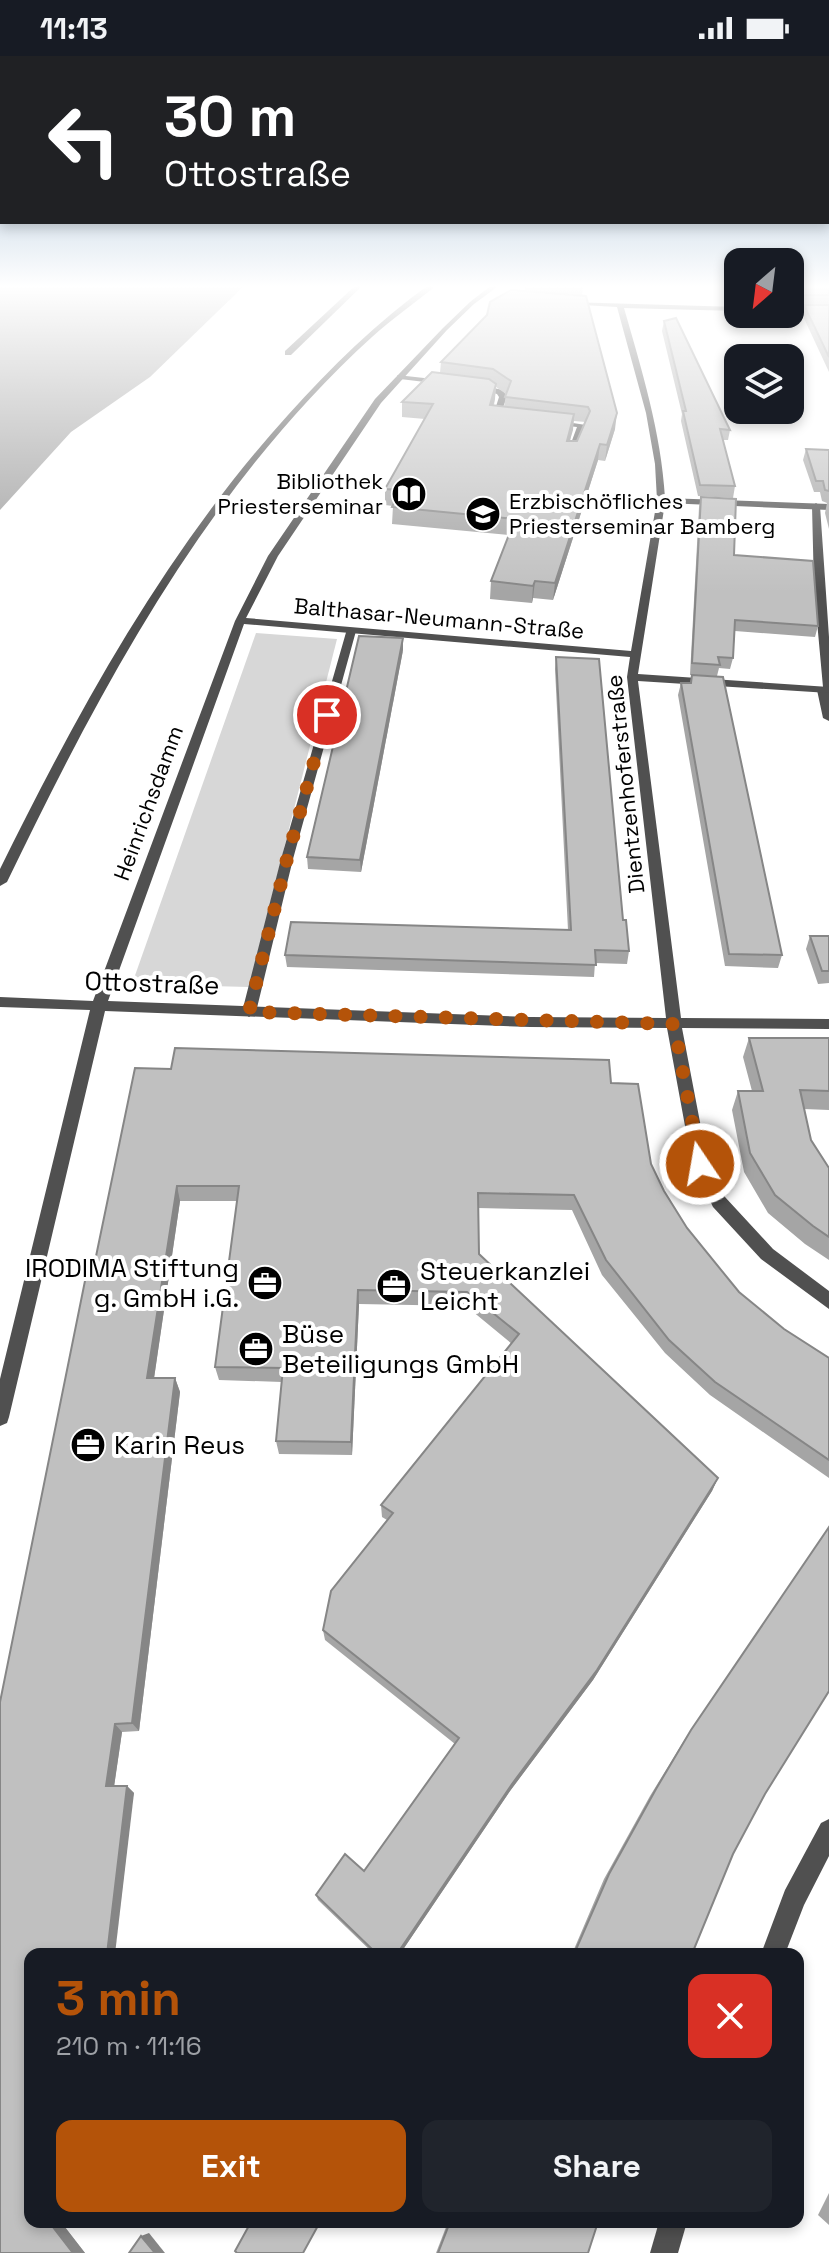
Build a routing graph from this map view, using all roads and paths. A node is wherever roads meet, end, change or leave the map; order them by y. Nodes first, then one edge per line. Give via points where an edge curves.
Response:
1 (318, 387) edge
2 (391, 387) edge
3 (471, 387) edge
4 (643, 387) edge
5 (510, 418) edge
6 (539, 421) edge
7 (571, 454) edge
8 (661, 500) junction
9 (816, 506) junction
10 (829, 507) edge
11 (240, 621) junction
12 (351, 631) junction
13 (635, 654) junction
14 (632, 677) junction
15 (825, 690) edge
16 (829, 718) edge
17 (0, 882) edge
18 (0, 1002) edge
19 (99, 1005) junction
20 (249, 1012) junction
21 (674, 1024) junction
22 (829, 1024) edge
23 (829, 1301) edge
24 (0, 1417) edge
25 (829, 1831) edge
26 (775, 1948) edge
27 (671, 2228) edge
28 (664, 2253) edge

1 - 17 street via 235,478 125,642
2 - 11 street, Heinrichsdamm via 273,556
3 - 5 street via 500,392 495,417
4 - 8 street, Dientzenhoferstraße
6 - 7 street via 582,425
8 - 9 street
8 - 13 street, Dientzenhoferstraße
9 - 10 street
9 - 15 street
11 - 12 street, Balthasar-Neumann-Straße
11 - 19 street, Heinrichsdamm
12 - 13 street, Balthasar-Neumann-Straße
12 - 20 street
13 - 14 street, Dientzenhoferstraße
14 - 15 street
14 - 21 street, Dientzenhoferstraße
15 - 16 street
18 - 19 street, Ottostraße
19 - 20 street, Ottostraße
19 - 24 street, Heinrichsdamm
20 - 21 street, Ottostraße
21 - 22 street, Ottostraße
21 - 23 street, Dientzenhoferstraße via 700,1164 719,1202 767,1254
25 - 26 street
27 - 28 street

